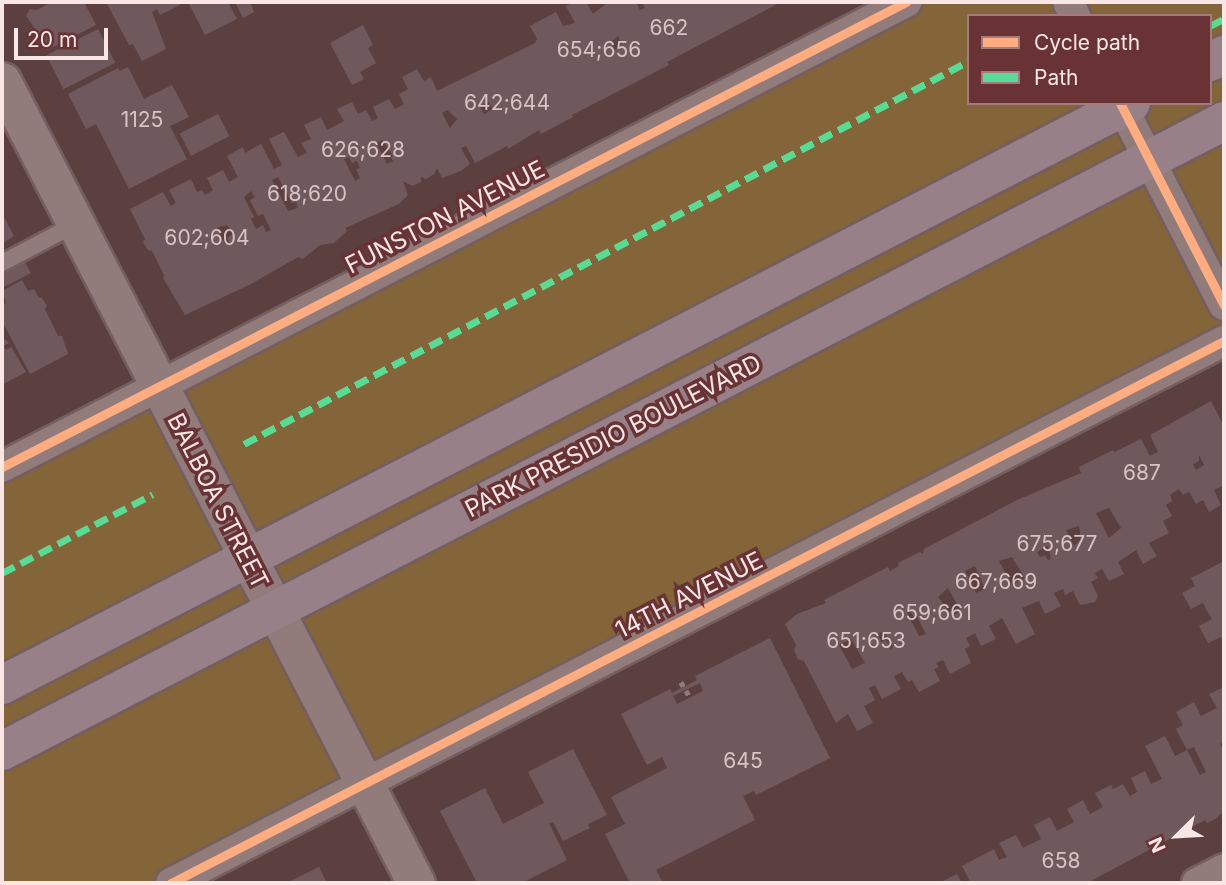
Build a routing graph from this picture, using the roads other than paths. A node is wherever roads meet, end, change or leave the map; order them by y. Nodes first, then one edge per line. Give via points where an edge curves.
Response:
1 (906, 2) edge
2 (2, 81) edge
3 (1125, 105) edge
4 (1224, 121) edge
5 (1150, 160) junction
6 (76, 224) junction
7 (2, 263) edge
8 (1224, 305) edge
9 (1224, 341) edge
10 (159, 386) junction
11 (2, 467) edge
12 (248, 558) junction
13 (275, 611) junction
14 (2, 685) edge
15 (2, 751) edge
16 (364, 784) junction
17 (1224, 869) edge
18 (171, 883) edge
19 (416, 883) edge
20 (1197, 883) edge

1 - 10 street, FUNSTON AVENUE
2 - 6 street, BALBOA STREET
3 - 5 street
3 - 12 highway
4 - 5 highway, PARK PRESIDIO BOULEVARD
5 - 8 street
5 - 13 highway, PARK PRESIDIO BOULEVARD
6 - 7 lane
6 - 10 street, BALBOA STREET
9 - 16 street, 14TH AVENUE
10 - 11 street, FUNSTON AVENUE
10 - 12 street, BALBOA STREET
12 - 13 street, BALBOA STREET
12 - 14 highway
13 - 15 highway, PARK PRESIDIO BOULEVARD
13 - 16 street, BALBOA STREET
16 - 18 street, 14TH AVENUE
16 - 19 street, BALBOA STREET
17 - 20 street

